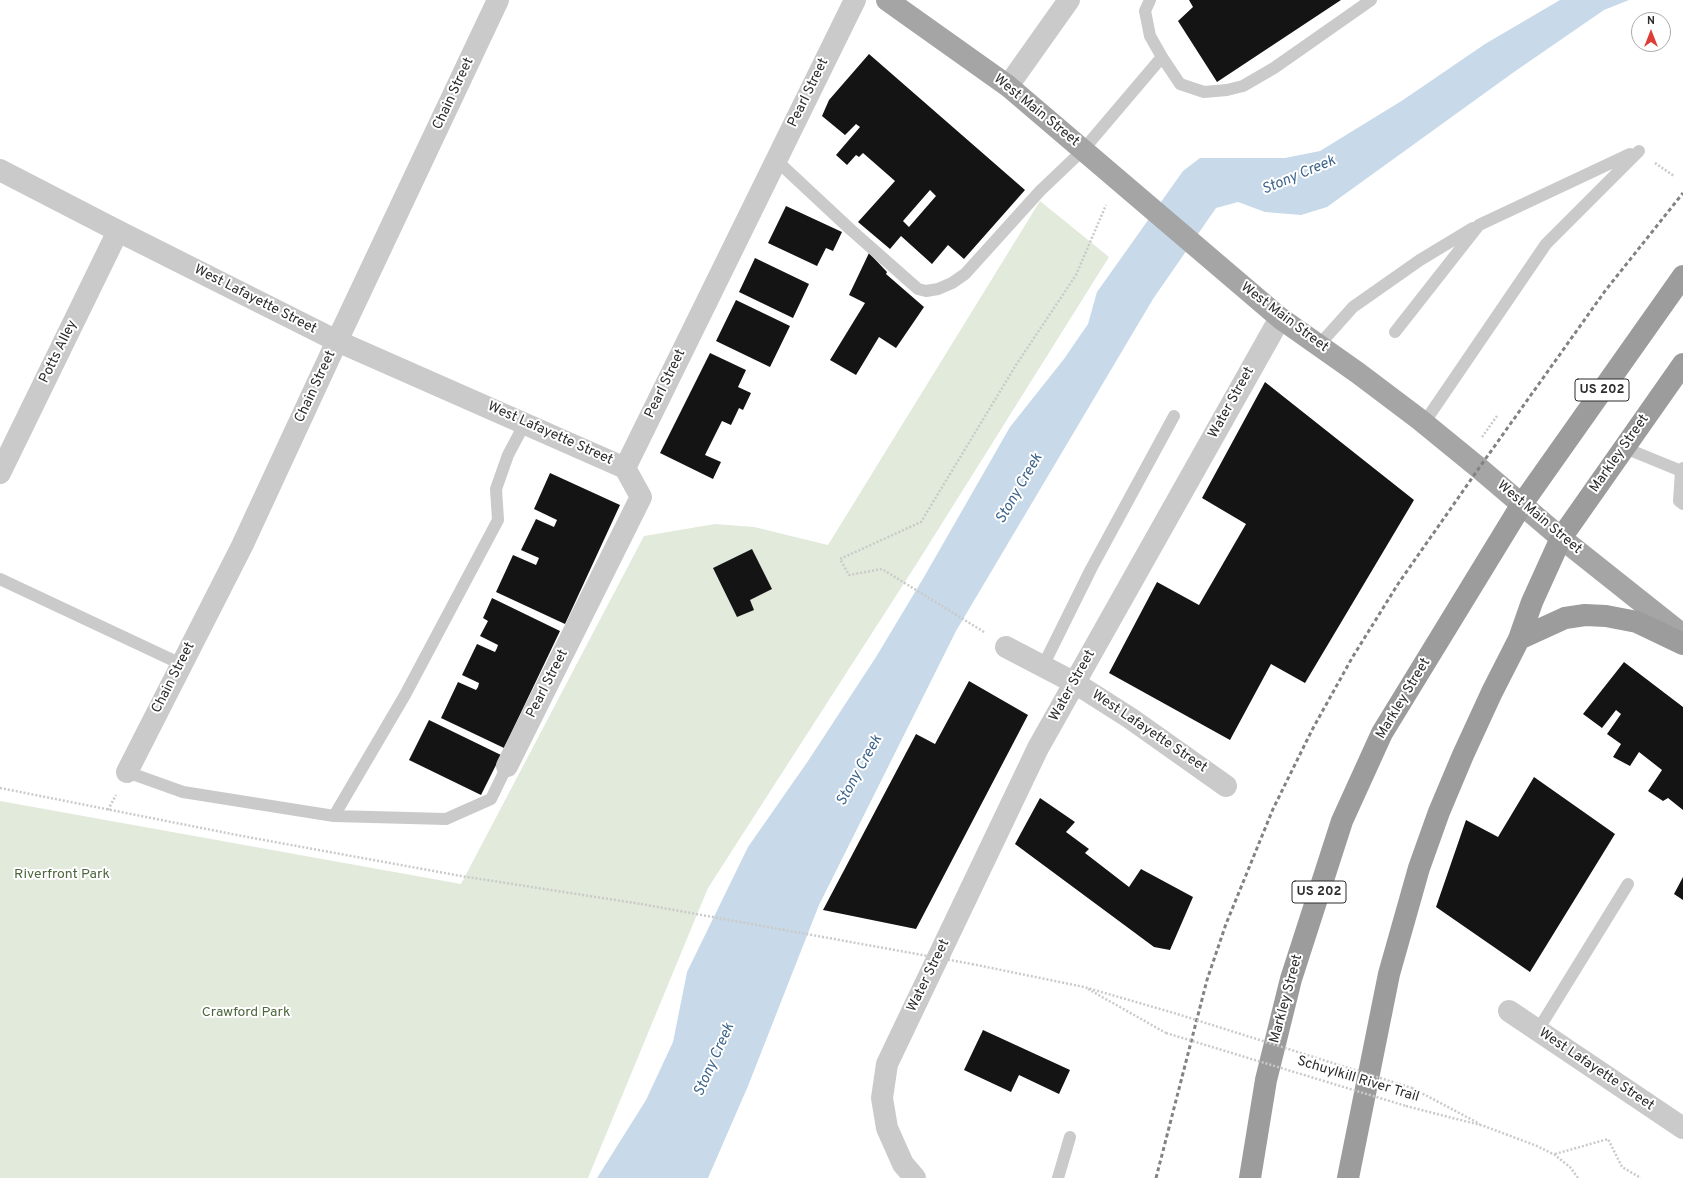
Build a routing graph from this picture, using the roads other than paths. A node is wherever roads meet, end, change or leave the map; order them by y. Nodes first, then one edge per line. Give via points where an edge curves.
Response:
1 (498, 0) edge
2 (855, 0) edge
3 (887, 0) edge
4 (1069, 0) edge
5 (1150, 0) edge
6 (1371, 0) edge
7 (1162, 56) junction
8 (1008, 86) junction
9 (1083, 150) junction
10 (776, 160) junction
11 (0, 170) edge
12 (1479, 225) junction
13 (118, 231) junction
14 (1683, 276) edge
15 (1280, 318) junction
16 (1395, 332) dead end
17 (337, 341) junction
18 (1319, 345) junction
19 (1683, 364) edge
20 (1174, 416) dead end
21 (1424, 423) junction
22 (525, 424) junction
23 (1625, 448) junction
24 (625, 468) junction
25 (1682, 470) edge
26 (0, 473) edge
27 (1522, 504) junction
28 (1683, 504) edge
29 (1561, 538) junction
30 (0, 579) edge
31 (1683, 634) edge
32 (1518, 639) junction
33 (1683, 644) edge
34 (1006, 647) dead end
35 (181, 664) junction
36 (1043, 666) junction
37 (1075, 683) junction
38 (507, 766) joint
39 (127, 772) joint
40 (1226, 786) dead end
41 (334, 816) junction
42 (1628, 884) dead end
43 (1509, 1011) dead end
44 (1538, 1030) junction
45 (1683, 1128) edge
46 (1070, 1137) dead end
47 (915, 1178) edge
48 (1058, 1178) edge
49 (1250, 1178) edge
50 (1348, 1178) edge

1 - 17 street, Chain Street
2 - 10 street, Pearl Street
3 - 8 main road, West Main Street
4 - 8 street
5 - 7 lane via 1145,11 1150,36
6 - 7 lane via 1244,86 1204,92 1180,84
7 - 9 lane
8 - 9 main road, West Main Street
9 - 10 lane via 1040,191 965,274 952,283 926,291 918,289
9 - 15 main road, West Main Street
10 - 24 street, Pearl Street
11 - 13 street, West Lafayette Street
12 - 16 lane
12 - 18 lane via 1420,260 1352,307
12 - 21 lane via 1639,151 1546,244
13 - 17 street, West Lafayette Street
13 - 26 street, Potts Alley
14 - 27 highway, Markley Street / US 202
15 - 18 main road, West Main Street
15 - 37 street, Water Street
17 - 22 street, West Lafayette Street
17 - 35 street, Chain Street via 242,546
18 - 21 main road, West Main Street
19 - 23 highway, Markley Street
20 - 36 lane via 1091,569
21 - 27 main road, West Main Street
22 - 24 street, West Lafayette Street
22 - 41 lane via 508,455 496,489 498,520 405,695
23 - 25 lane
23 - 29 highway, Markley Street
24 - 38 street, Pearl Street via 641,497
25 - 28 lane via 1679,501
27 - 29 main road, West Main Street
27 - 49 highway, Markley Street / US 202 via 1382,733 1342,820 1291,978 1266,1080
29 - 31 main road, West Main Street
29 - 32 highway, Markley Street
30 - 35 lane
32 - 33 highway via 1565,618 1585,615 1637,622
32 - 50 highway, Markley Street via 1463,755 1419,868 1389,974
34 - 36 street, West Lafayette Street
35 - 39 street, Chain Street
36 - 37 street, West Lafayette Street
37 - 40 street, West Lafayette Street via 1130,718
37 - 47 street, Water Street via 1038,748 887,1064 882,1098 887,1128 903,1164
38 - 41 lane via 491,799 446,819
39 - 41 lane via 183,792
42 - 44 lane
43 - 44 street, West Lafayette Street
44 - 45 street, West Lafayette Street
46 - 48 lane

